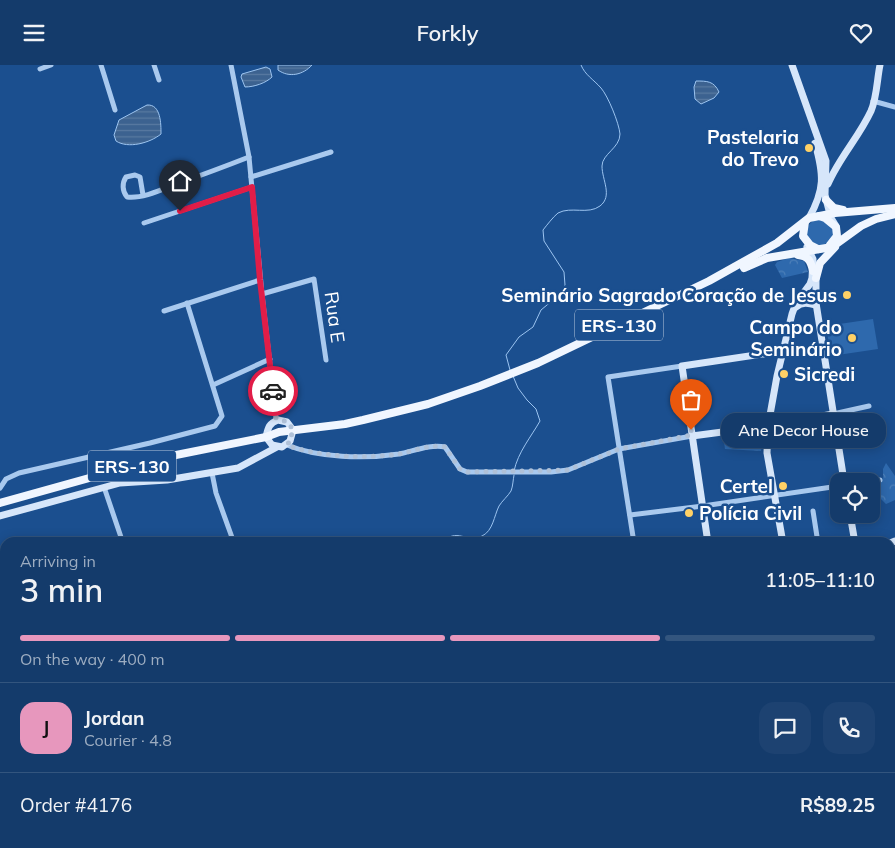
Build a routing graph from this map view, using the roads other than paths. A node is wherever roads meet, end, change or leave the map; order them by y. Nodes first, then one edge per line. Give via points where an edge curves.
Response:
1 (51, 65) edge
2 (101, 65) edge
3 (154, 65) edge
4 (231, 65) edge
5 (792, 65) edge
6 (880, 65) edge
7 (40, 69) dead end
8 (159, 79) dead end
9 (873, 101) junction
10 (895, 107) edge
11 (116, 110) dead end
12 (808, 114) junction
13 (331, 151) dead end
14 (848, 151) junction
15 (249, 157) junction
16 (826, 161) junction
17 (251, 177) junction
18 (252, 187) junction
19 (823, 188) junction
20 (143, 195) junction
21 (826, 201) junction
22 (895, 209) edge
23 (850, 211) junction
24 (831, 213) junction
25 (895, 214) edge
26 (819, 216) junction
27 (807, 220) junction
28 (144, 223) dead end
29 (836, 227) junction
30 (850, 233) junction
31 (803, 236) junction
32 (827, 248) junction
33 (818, 249) junction
34 (809, 251) junction
35 (786, 254) junction
36 (813, 276) junction
37 (260, 280) junction
38 (709, 281) junction
39 (262, 294) junction
40 (186, 303) junction
41 (816, 305) junction
42 (794, 309) junction
43 (164, 311) dead end
44 (783, 351) junction
45 (270, 359) junction
46 (326, 360) dead end
47 (682, 366) junction
48 (212, 385) junction
49 (869, 406) dead end
50 (833, 415) junction
51 (278, 420) junction
52 (768, 425) junction
53 (293, 429) junction
54 (692, 435) junction
55 (266, 437) junction
56 (287, 445) junction
57 (276, 447) junction
58 (619, 449) junction
59 (212, 473) junction
60 (843, 473) edge
61 (6, 479) junction
62 (0, 482) edge
63 (104, 487) junction
64 (830, 487) edge
65 (0, 488) edge
66 (775, 494) junction
67 (1, 500) edge
68 (703, 506) junction
69 (813, 511) dead end
70 (630, 515) junction
71 (0, 516) edge
72 (852, 523) edge
73 (121, 537) edge
74 (232, 537) edge
75 (633, 537) edge
76 (707, 537) edge
77 (782, 537) edge
78 (817, 537) edge
79 (854, 537) edge

1 - 7 street
2 - 11 street
3 - 8 street
4 - 15 street
5 - 12 main road
6 - 9 main road
9 - 10 street
9 - 14 main road via 872,109
12 - 16 main road
12 - 19 main road
13 - 17 street
14 - 16 main road
14 - 19 main road
15 - 17 street
15 - 20 street
16 - 19 main road
17 - 18 street
18 - 28 street
18 - 37 street
19 - 21 main road
19 - 27 main road
20 - 20 street via 127,197 122,188 126,177 140,177
21 - 23 main road via 834,208
21 - 24 main road
22 - 23 main road, ERS-130
23 - 24 main road, ERS-130
24 - 26 main road, ERS-130
24 - 29 main road
25 - 30 main road, ERS-130 via 876,219
26 - 27 main road, ERS-130
26 - 29 main road
27 - 31 main road
27 - 38 main road, ERS-130 via 777,243
29 - 32 main road via 837,236
30 - 32 main road, ERS-130
30 - 36 main road via 823,258
31 - 33 main road
31 - 34 main road
32 - 33 main road, ERS-130
32 - 36 main road
33 - 34 main road, ERS-130
34 - 35 main road, ERS-130
34 - 36 main road via 813,259
35 - 36 main road via 806,256
35 - 38 main road, ERS-130 via 767,258
36 - 41 main road
36 - 42 main road
37 - 39 street
37 - 40 street
38 - 53 main road, ERS-130 via 491,382 381,416 345,424
39 - 45 street
39 - 46 street, Rua E via 314,279
40 - 43 street
40 - 48 street
41 - 42 main road via 800,304
41 - 50 main road
42 - 44 main road
44 - 47 main road
44 - 52 main road
45 - 48 street
45 - 51 street
47 - 54 main road
47 - 58 street via 608,377
48 - 61 street via 222,416 215,426 19,473
49 - 50 street
50 - 52 main road
50 - 60 main road
51 - 53 main road via 287,422
51 - 55 main road via 272,422
52 - 54 main road
52 - 66 main road via 766,453
53 - 55 main road, ERS-130
53 - 56 main road
54 - 58 street
54 - 68 main road
55 - 57 main road
55 - 67 main road, ERS-130 via 161,458
56 - 57 main road
56 - 58 street via 299,450 359,456 398,454 437,445 445,447 460,469 467,472 568,470
57 - 59 main road via 238,467
58 - 70 street
59 - 63 main road
59 - 74 street
61 - 62 street
61 - 65 street
63 - 71 main road
63 - 73 street
64 - 66 street
66 - 68 street
66 - 77 main road
68 - 70 street
68 - 76 main road
69 - 78 street
70 - 75 street
72 - 79 main road

